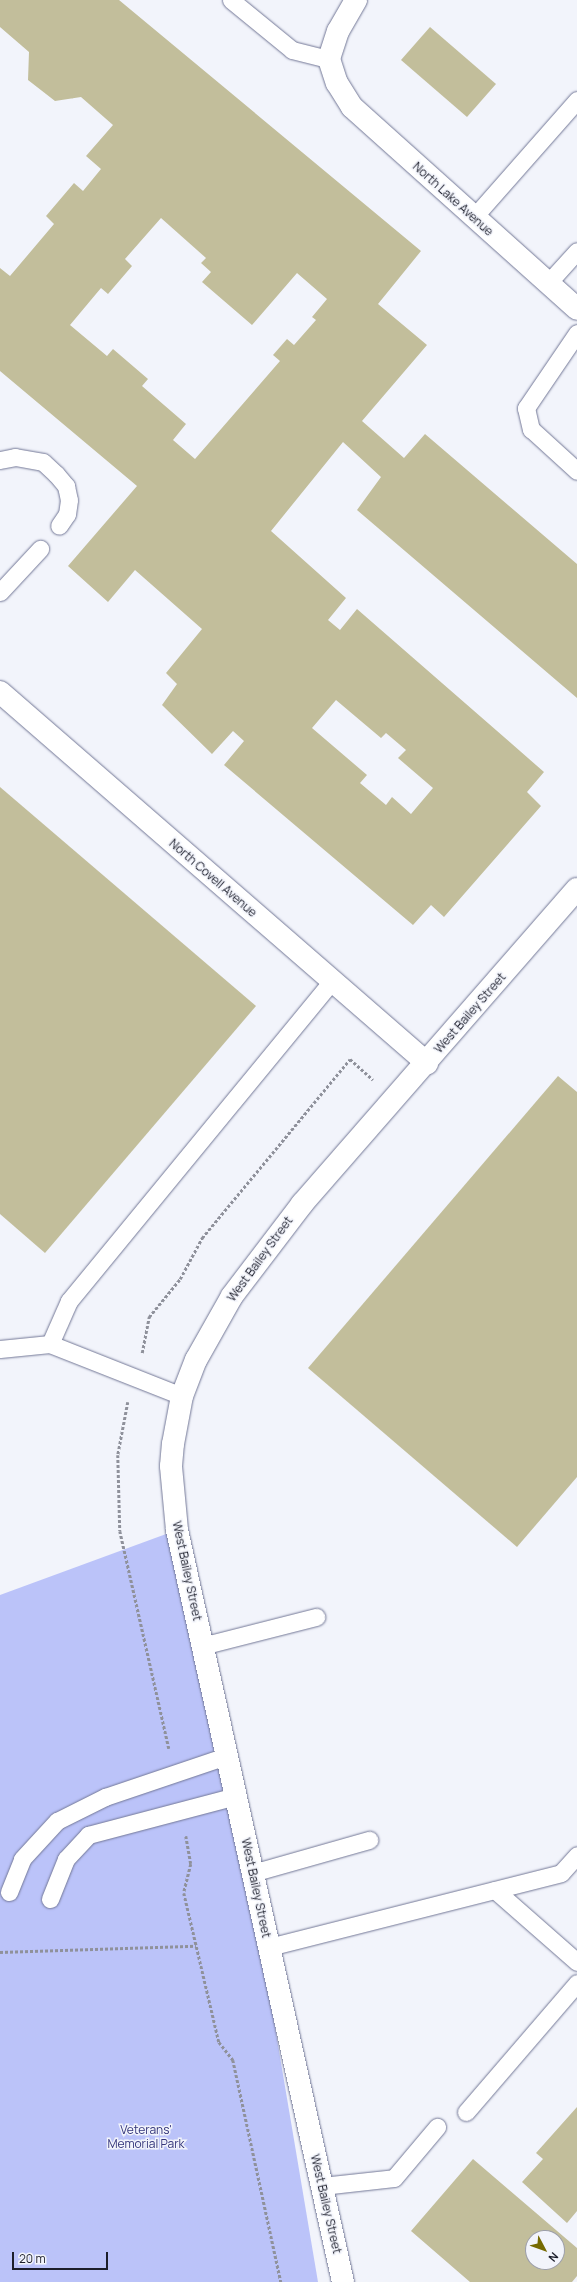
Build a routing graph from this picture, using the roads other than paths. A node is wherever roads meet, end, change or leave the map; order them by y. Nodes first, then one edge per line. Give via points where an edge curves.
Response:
1 (231, 0) edge
2 (356, 0) edge
3 (330, 59) junction
4 (577, 100) edge
5 (474, 217) junction
6 (577, 251) edge
7 (548, 283) junction
8 (577, 309) edge
9 (577, 333) edge
10 (0, 460) edge
11 (577, 471) edge
12 (59, 526) dead end
13 (40, 549) dead end
14 (0, 592) edge
15 (0, 692) edge
16 (577, 889) edge
17 (332, 981) junction
18 (427, 1063) junction
19 (50, 1344) junction
20 (0, 1348) edge
21 (182, 1396) junction
22 (316, 1617) dead end
23 (202, 1646) junction
24 (226, 1756) junction
25 (236, 1796) junction
26 (369, 1840) dead end
27 (577, 1855) edge
28 (252, 1873) junction
29 (495, 1890) junction
30 (9, 1892) dead end
31 (50, 1898) dead end
32 (269, 1947) junction
33 (577, 1962) edge
34 (577, 1983) edge
35 (466, 2112) dead end
36 (437, 2127) dead end
37 (322, 2186) junction
38 (343, 2282) edge

1 - 3 lane via 292,50
2 - 3 street via 338,31
3 - 5 street, North Lake Avenue via 337,83 370,125
4 - 5 lane
5 - 7 street, North Lake Avenue
6 - 7 lane
7 - 8 street, North Lake Avenue
9 - 11 lane via 526,408 531,429
10 - 12 lane via 15,456 43,462 56,474 66,486 69,500 67,514
13 - 14 lane
15 - 17 street, North Covell Avenue
16 - 18 street, West Bailey Street
17 - 18 street, North Covell Avenue
17 - 19 lane via 69,1301
18 - 21 street, West Bailey Street via 302,1204 232,1296 196,1360
19 - 20 lane
19 - 21 lane
21 - 23 street, West Bailey Street via 171,1466 177,1530
22 - 23 lane
23 - 24 street, West Bailey Street
24 - 25 street, West Bailey Street
24 - 30 lane via 105,1797 57,1821 22,1859
25 - 28 street, West Bailey Street
25 - 31 lane via 88,1835 66,1859
26 - 28 lane
27 - 29 lane via 561,1873
28 - 32 street, West Bailey Street
29 - 32 lane
29 - 33 lane
32 - 37 street, West Bailey Street
34 - 35 lane
36 - 37 lane via 394,2178
37 - 38 street, West Bailey Street

